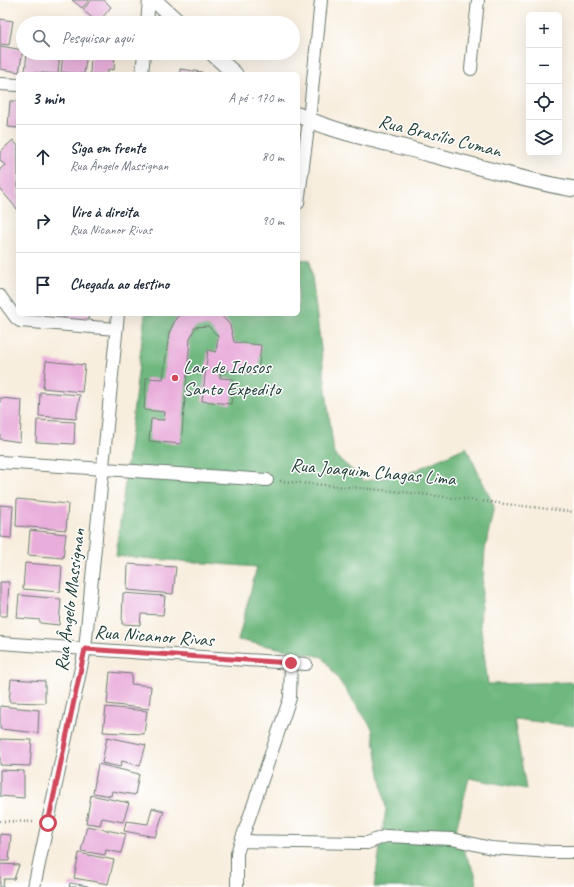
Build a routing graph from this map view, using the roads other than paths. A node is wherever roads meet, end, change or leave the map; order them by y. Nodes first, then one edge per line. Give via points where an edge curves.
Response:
1 (149, 0) edge
2 (154, 0) edge
3 (321, 0) edge
4 (478, 0) edge
5 (148, 16) edge
6 (171, 16) edge
7 (143, 60) edge
8 (220, 60) edge
9 (471, 69) dead end
10 (142, 72) edge
11 (233, 72) edge
12 (0, 84) edge
13 (16, 86) edge
14 (304, 118) edge
15 (300, 175) edge
16 (574, 189) edge
17 (0, 296) edge
18 (118, 316) edge
19 (116, 329) junction
20 (0, 462) edge
21 (102, 469) junction
22 (267, 480) road end
23 (0, 643) edge
24 (85, 649) junction
25 (291, 663) junction
26 (306, 664) dead end
27 (241, 841) junction
28 (574, 852) edge
29 (34, 887) edge
30 (237, 887) edge

1 - 5 street
2 - 6 street
3 - 14 street
4 - 9 street
7 - 10 street
8 - 11 street
12 - 13 street
14 - 15 street
14 - 16 street, Rua Brasílio Cuman via 370,138
17 - 19 street via 20,321
18 - 19 street, Rua Ângelo Massignan
19 - 21 street, Rua Ângelo Massignan
20 - 21 street, Rua Joaquim Chagas Lima
21 - 22 street, Rua Joaquim Chagas Lima
21 - 24 street, Rua Ângelo Massignan
23 - 24 street, Rua Nicanor Rivas
24 - 25 street, Rua Nicanor Rivas
24 - 29 street, Rua Ângelo Massignan
25 - 26 street, Rua Nicanor Rivas
25 - 27 street via 290,698
27 - 28 street via 367,843 386,836 452,839 491,848
27 - 30 street via 237,853

